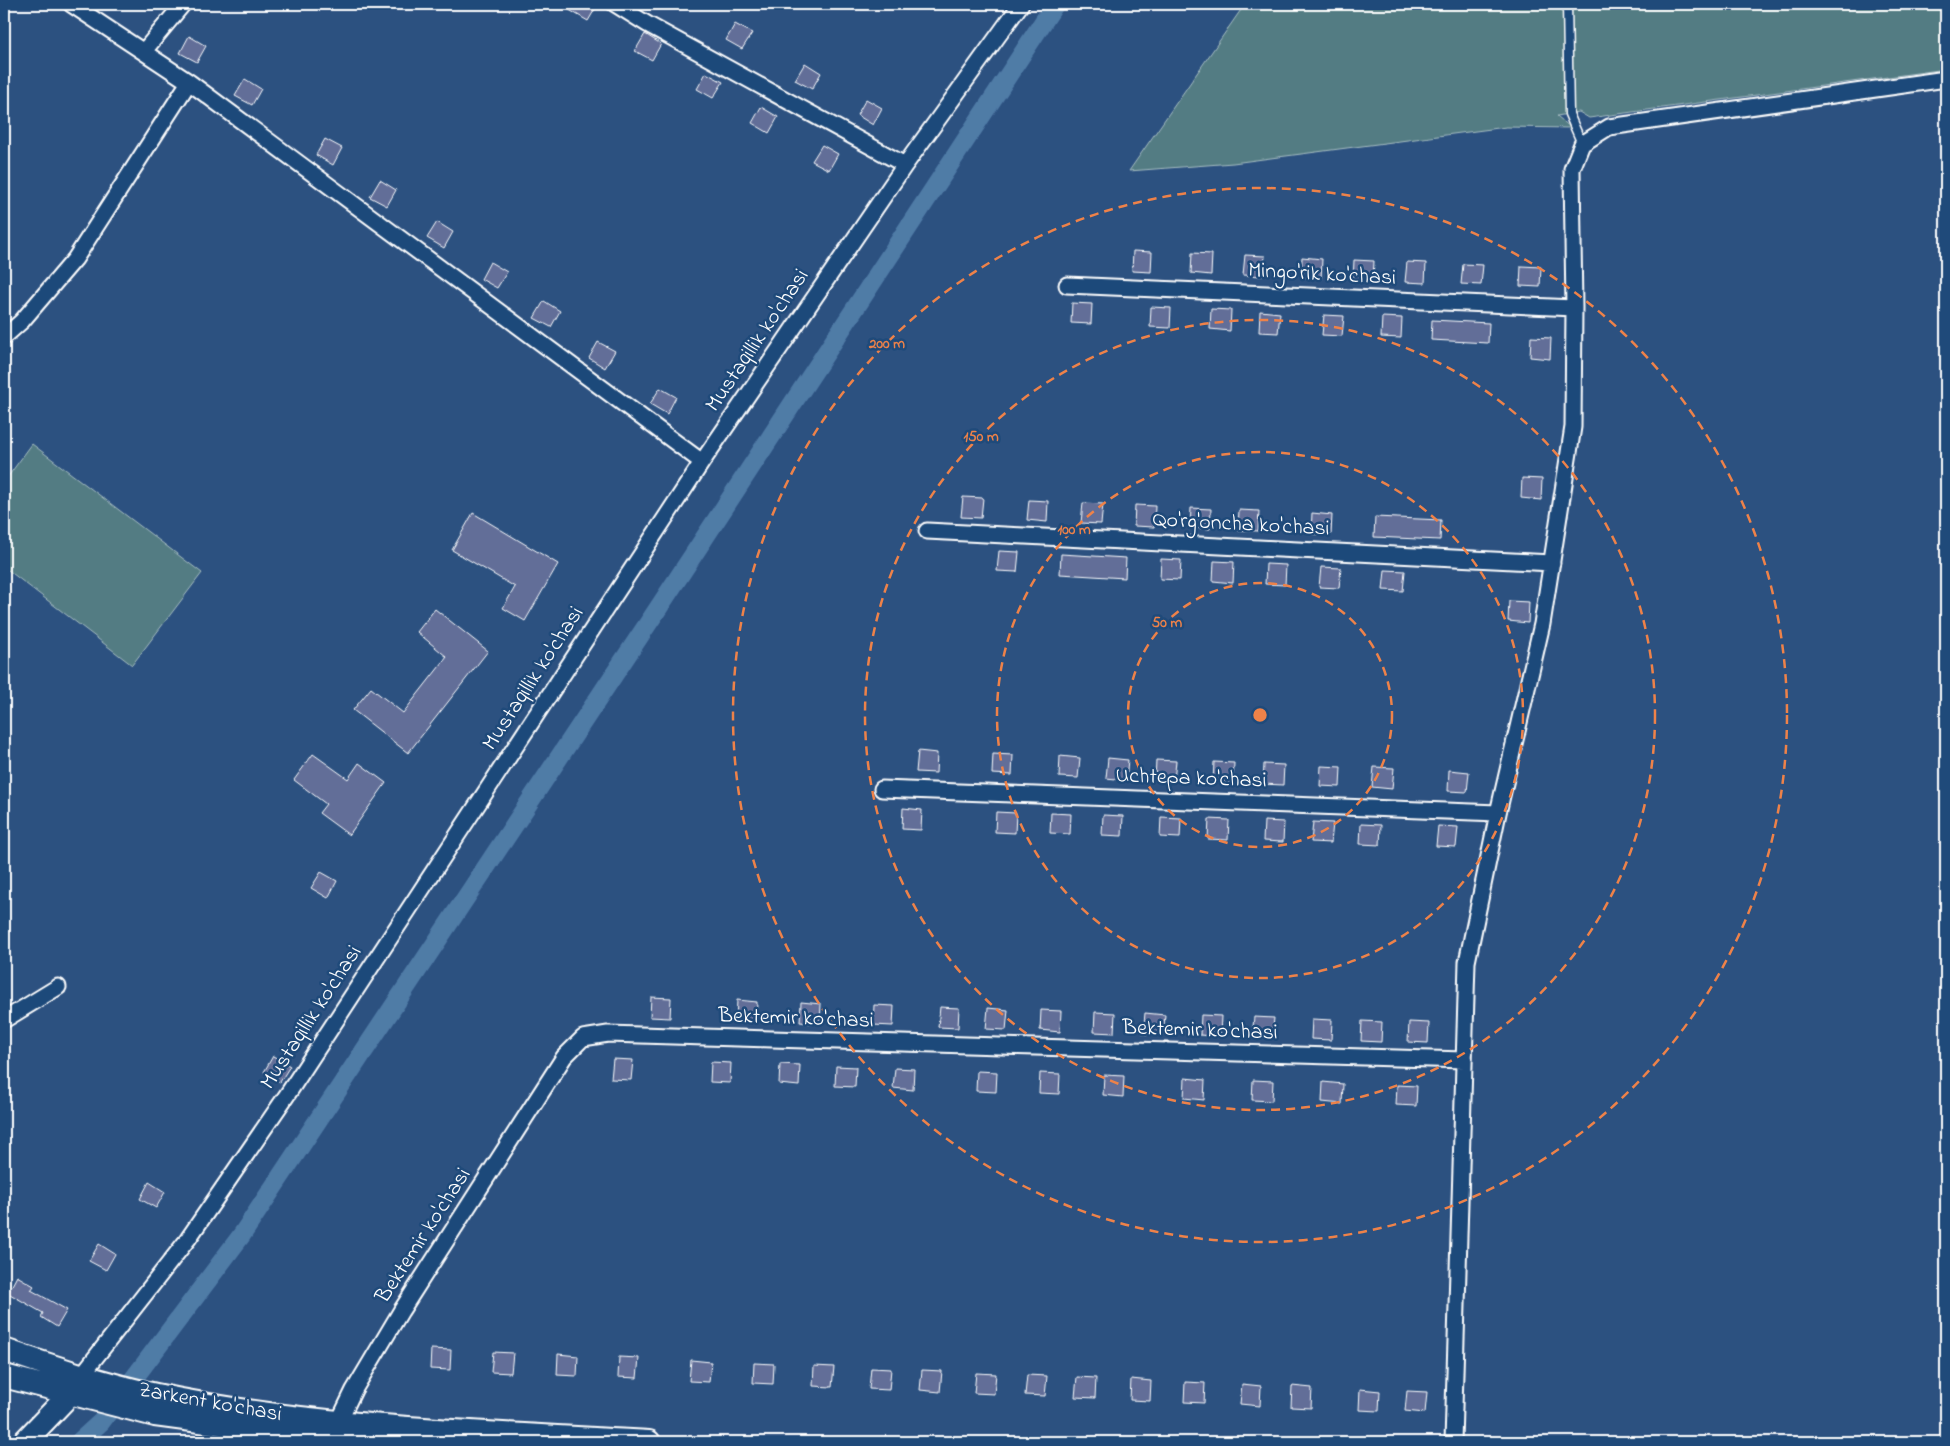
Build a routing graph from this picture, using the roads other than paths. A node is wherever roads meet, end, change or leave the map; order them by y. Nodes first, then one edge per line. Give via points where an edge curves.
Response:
1 (71, 4) edge
2 (183, 4) edge
3 (615, 4) edge
4 (1021, 4) edge
5 (1567, 4) edge
6 (144, 51) junction
7 (1946, 80) edge
8 (188, 82) junction
9 (1582, 144) junction
10 (905, 165) junction
11 (1067, 286) dead end
12 (1574, 308) junction
13 (4, 337) edge
14 (702, 462) junction
15 (927, 531) dead end
16 (1552, 563) junction
17 (882, 789) dead end
18 (1498, 812) junction
19 (58, 987) dead end
20 (4, 1020) edge
21 (1464, 1060) junction
22 (4, 1350) edge
23 (4, 1376) edge
24 (94, 1390) junction
25 (339, 1435) edge
26 (24, 1442) edge
27 (389, 1442) edge
28 (650, 1442) edge
29 (1453, 1442) edge

1 - 6 street
2 - 6 street
3 - 10 street
4 - 10 street, Mustaqillik ko'chasi
5 - 9 lane via 1569,114
6 - 8 street
7 - 9 street via 1609,127
8 - 13 street via 75,259 22,321
8 - 14 street
9 - 12 street via 1572,169
10 - 14 street, Mustaqillik ko'chasi
11 - 12 street, Mingo'rik ko'chasi
12 - 16 street via 1573,427
14 - 24 street, Mustaqillik ko'chasi via 188,1240
15 - 16 street, Qo'rg'oncha ko'chasi
16 - 18 street via 1542,624
17 - 18 street, Uchtepa ko'chasi
18 - 21 street via 1467,962
19 - 20 street
21 - 25 street, Bektemir ko'chasi via 608,1034 584,1038 564,1057 401,1311 354,1390
21 - 29 street
22 - 24 main road
23 - 24 main road
24 - 25 main road, Zarkent ko'chasi via 156,1406
24 - 26 main road
25 - 27 main road, Zarkent ko'chasi
25 - 28 main road, Zarkent ko'chasi

